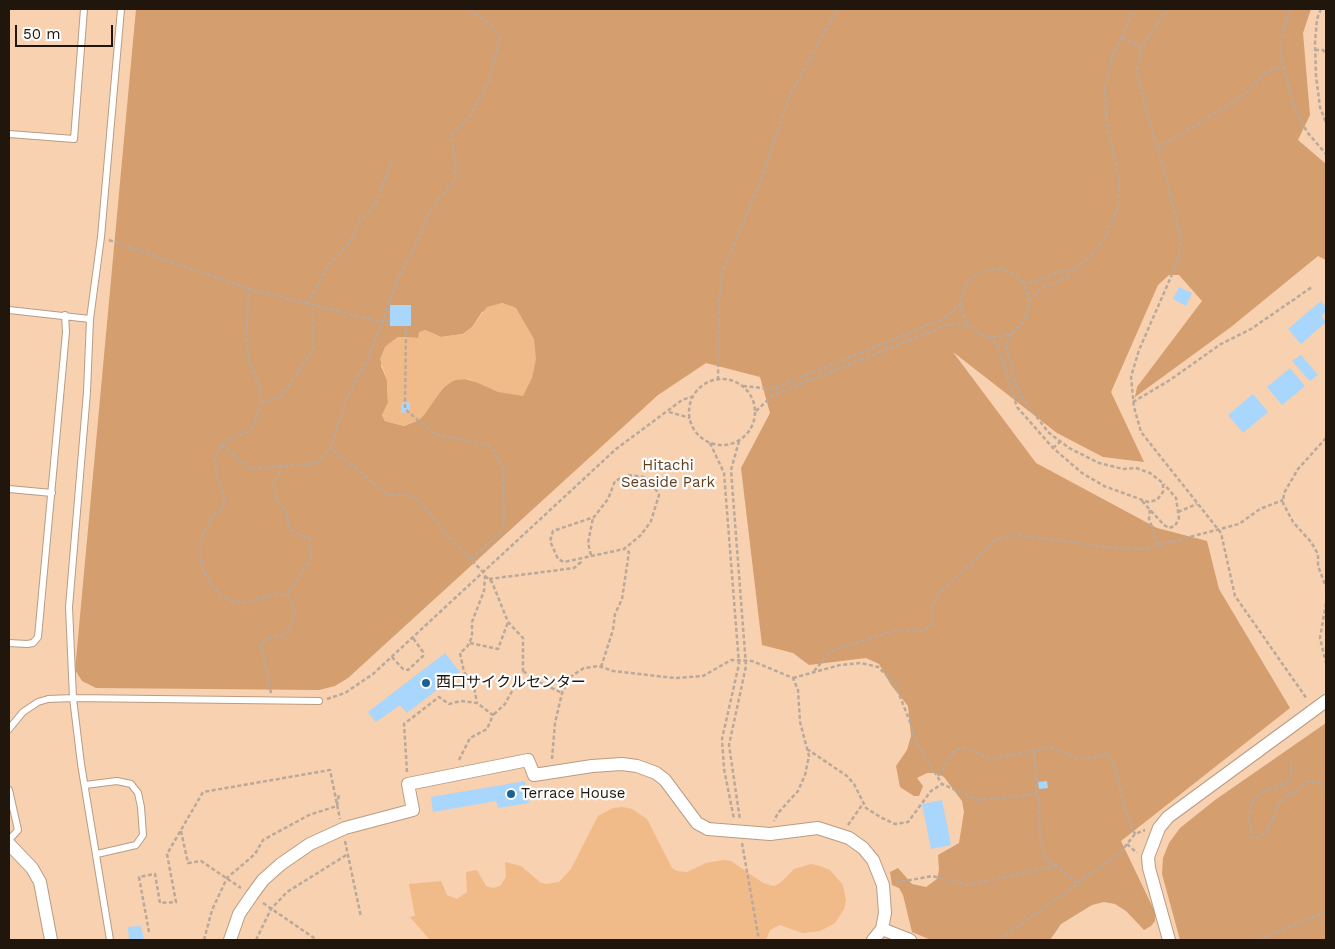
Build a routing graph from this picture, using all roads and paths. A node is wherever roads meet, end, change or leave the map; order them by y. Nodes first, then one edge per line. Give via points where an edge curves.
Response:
1 (84, 9) edge
2 (121, 9) edge
3 (469, 9) edge
4 (837, 9) edge
5 (1132, 9) edge
6 (1167, 9) edge
7 (1290, 9) edge
8 (1321, 9) edge
9 (1120, 38) junction
10 (1142, 47) junction
11 (1315, 50) junction
12 (1326, 53) edge
13 (1283, 66) junction
14 (1326, 123) edge
15 (9, 134) edge
16 (1158, 148) junction
17 (1326, 154) edge
18 (392, 160) dead end
19 (101, 237) junction
20 (1072, 270) junction
21 (1022, 283) junction
22 (1312, 287) dead end
23 (249, 289) junction
24 (1028, 301) junction
25 (961, 304) junction
26 (307, 305) junction
27 (314, 307) junction
28 (9, 310) edge
29 (65, 315) junction
30 (90, 319) junction
31 (390, 320) dead end
32 (382, 322) junction
33 (406, 326) dead end
34 (970, 326) junction
35 (1012, 333) junction
36 (988, 336) junction
37 (718, 380) junction
38 (743, 386) junction
39 (694, 396) junction
40 (1133, 402) junction
41 (261, 403) junction
42 (668, 411) junction
43 (756, 411) junction
44 (690, 418) junction
45 (1326, 438) edge
46 (739, 441) junction
47 (1061, 442) junction
48 (710, 443) junction
49 (221, 445) junction
50 (331, 448) junction
51 (1053, 448) junction
52 (282, 465) junction
53 (1163, 483) junction
54 (9, 489) edge
55 (52, 493) junction
56 (1140, 499) junction
57 (1284, 500) junction
58 (1197, 504) junction
59 (1150, 509) junction
60 (1178, 512) junction
61 (594, 517) junction
62 (1218, 529) junction
63 (1160, 546) junction
64 (624, 549) junction
65 (591, 555) junction
66 (581, 558) junction
67 (471, 559) junction
68 (483, 572) junction
69 (485, 576) junction
70 (489, 579) junction
71 (1326, 587) edge
72 (287, 595) junction
73 (1326, 603) edge
74 (508, 622) junction
75 (413, 638) junction
76 (9, 643) edge
77 (470, 643) junction
78 (392, 657) junction
79 (738, 658) junction
80 (746, 659) junction
81 (1326, 663) edge
82 (601, 667) junction
83 (523, 671) junction
84 (814, 671) junction
85 (793, 678) junction
86 (562, 693) junction
87 (73, 698) junction
88 (318, 701) joint
89 (1326, 701) edge
90 (273, 702) junction
91 (477, 703) junction
92 (1313, 709) junction
93 (493, 715) junction
94 (9, 729) edge
95 (806, 748) junction
96 (1034, 750) junction
97 (1291, 761) dead end
98 (458, 763) dead end
99 (552, 766) dead end
100 (406, 772) dead end
101 (938, 776) junction
102 (942, 784) junction
103 (1281, 784) junction
104 (1326, 784) edge
105 (85, 785) junction
106 (9, 790) edge
107 (339, 794) dead end
108 (1037, 794) junction
109 (1291, 795) junction
110 (862, 805) junction
111 (337, 806) junction
112 (740, 824) dead end
113 (737, 828) dead end
114 (845, 828) dead end
115 (1148, 828) dead end
116 (180, 830) junction
117 (342, 830) junction
118 (774, 834) junction
119 (1135, 834) junction
120 (9, 842) edge
121 (743, 849) dead end
122 (97, 854) junction
123 (348, 854) junction
124 (1057, 866) junction
125 (226, 878) junction
126 (1078, 884) junction
127 (883, 885) junction
128 (252, 895) junction
129 (271, 909) junction
130 (1326, 912) edge
131 (361, 917) dead end
132 (882, 929) junction
133 (149, 932) dead end
134 (51, 940) edge
135 (110, 940) edge
136 (204, 940) edge
137 (230, 940) edge
138 (256, 940) edge
139 (317, 940) edge
140 (759, 940) edge
141 (873, 940) edge
142 (910, 940) edge
143 (999, 940) edge
144 (1169, 940) edge
145 (1258, 940) edge

1 - 15 lane via 74,139
2 - 19 lane
3 - 32 path via 490,24 500,38 488,84 468,119 452,133 456,179 432,207 398,276
4 - 37 path via 790,95 758,187 722,273
5 - 9 path
6 - 10 path
7 - 13 path via 1280,44
8 - 11 path via 1317,19
9 - 10 path
9 - 20 path via 1104,88 1106,117 1119,182 1118,207 1104,239 1091,256
10 - 16 path via 1137,70
11 - 12 path
11 - 14 path via 1320,107
13 - 16 path via 1264,73 1246,94
13 - 17 path via 1294,106 1307,132
16 - 40 path via 1181,239 1176,263 1131,377
18 - 26 path via 375,205 359,222 350,242 328,266
19 - 23 path
19 - 30 lane
20 - 21 path
20 - 24 path via 1063,279 1041,288
21 - 24 path
21 - 25 path via 1001,270 985,271 966,285
22 - 40 path
23 - 26 path
23 - 41 path via 246,336
24 - 35 path via 1026,316
25 - 34 path via 963,316
25 - 38 path via 943,319 772,389
26 - 27 path
27 - 32 path
27 - 41 path via 313,349 283,395
28 - 29 lane
29 - 30 lane
29 - 55 lane
30 - 87 lane via 69,607
31 - 32 path
32 - 50 path via 366,363 348,394
33 - 67 path via 405,409 434,434 486,445 494,451 503,468 504,522 500,533
34 - 36 path
34 - 43 path via 950,324 773,395
35 - 36 path
35 - 47 path via 1006,346 1019,393 1048,432
36 - 51 path via 997,344 1017,407
37 - 38 path
37 - 39 path via 700,388
38 - 43 path via 750,393
39 - 42 path via 682,400
39 - 44 path via 690,402
40 - 58 path via 1140,432
41 - 49 path via 253,426
42 - 44 path
42 - 68 path via 616,449
43 - 46 path via 752,428
44 - 48 path via 693,429
45 - 57 path via 1298,469 1284,493
46 - 48 path via 725,446
46 - 80 path via 731,470
47 - 51 path
47 - 53 path via 1100,463 1123,469 1136,468
48 - 79 path via 724,473
49 - 52 path via 250,469
49 - 72 path via 215,463 224,495 223,507 207,526 200,550 209,582 231,601 244,603 278,594
50 - 52 path via 317,463
50 - 67 path via 388,495 409,495 420,502
51 - 56 path via 1082,473 1104,486
52 - 72 path via 274,484 275,494 287,511 291,530 310,539 311,558
53 - 56 path via 1163,492 1157,500 1148,502
53 - 60 path via 1176,498
54 - 55 lane
55 - 76 lane via 38,637 33,643
56 - 59 path
57 - 62 path via 1239,524
57 - 71 path via 1293,522 1318,554 1318,566
58 - 60 path
58 - 62 path
59 - 60 path via 1169,528 1177,524
59 - 63 path via 1149,519
61 - 64 path via 608,499 615,482 628,475 651,481 659,495 655,512 641,535
61 - 65 path via 589,536
61 - 66 path via 559,528 551,534 550,541 558,558 564,562
62 - 63 path
62 - 92 path via 1235,596
63 - 84 path via 1144,549 1107,547 1017,535 997,538 940,592 932,606 933,622 925,631 897,630 831,651
64 - 65 path
64 - 82 path via 629,552 622,598 614,614 613,630
65 - 66 path
66 - 70 path via 574,568
67 - 68 path
68 - 69 path
68 - 75 path
69 - 70 path
69 - 77 path via 484,591 472,622
70 - 74 path
72 - 90 path via 295,609 293,625 282,636 266,638 261,645
73 - 81 path via 1320,638
74 - 77 path via 498,649
74 - 83 path via 522,638
75 - 78 path
75 - 78 path via 423,656 408,670
77 - 91 path via 460,653 460,658 474,687
78 - 88 path via 345,693
79 - 80 path
79 - 82 path via 694,677 674,678
79 - 113 path via 722,749
80 - 85 path
80 - 112 path via 729,745
82 - 86 path via 584,668 570,677
83 - 86 path
83 - 93 path via 505,704
84 - 85 path
84 - 101 path via 861,663 878,667 895,684 915,741
85 - 95 path via 798,690
86 - 99 path via 555,723
87 - 90 lane
87 - 94 lane via 38,702 23,712
87 - 105 lane
88 - 90 lane
89 - 92 street
91 - 93 path
91 - 100 path via 461,701 449,704 439,697 404,724
92 - 144 street via 1168,816 1159,828 1148,857 1148,868
93 - 98 path via 486,729 470,738
95 - 110 path via 847,776 854,784
95 - 118 path via 809,756 805,775 798,791 774,819
96 - 101 path via 991,760 965,748 955,750
96 - 108 path
96 - 119 path via 1052,747 1078,759 1106,753 1115,766 1126,813
97 - 103 path via 1291,776
101 - 102 path
102 - 108 path via 978,800
102 - 110 path via 931,791 905,824 882,818
103 - 109 path
103 - 109 path via 1262,792 1252,802 1249,818 1252,838 1262,836 1272,822 1276,808
104 - 109 path via 1306,781
105 - 122 lane
105 - 122 lane via 117,781 131,784 138,793 141,807 143,835 136,845
106 - 120 lane via 18,830
107 - 111 path
108 - 124 path via 1040,837 1046,860
110 - 114 path
111 - 116 path via 330,770 202,792
111 - 117 path
111 - 125 path via 309,815 263,840 255,854
115 - 119 path
116 - 125 path via 188,863 202,861
116 - 133 path via 166,854 176,902 160,903 155,874 139,877
117 - 118 street, bridge via 413,810 408,784 528,760 534,775 612,764 648,768 665,780 697,823 708,828
117 - 123 path
117 - 128 street via 310,844 281,864
118 - 127 street via 818,828 849,838 873,860
119 - 126 path via 1119,854
120 - 134 street via 40,882
121 - 140 path
122 - 135 lane
123 - 129 path via 287,892
123 - 131 path
124 - 126 path
124 - 127 path via 967,885 932,876
125 - 128 path
125 - 136 path
126 - 143 path
127 - 132 street via 885,913
128 - 129 path
128 - 137 street via 239,914
129 - 138 path
129 - 139 path
130 - 145 path
132 - 141 street
132 - 142 street

